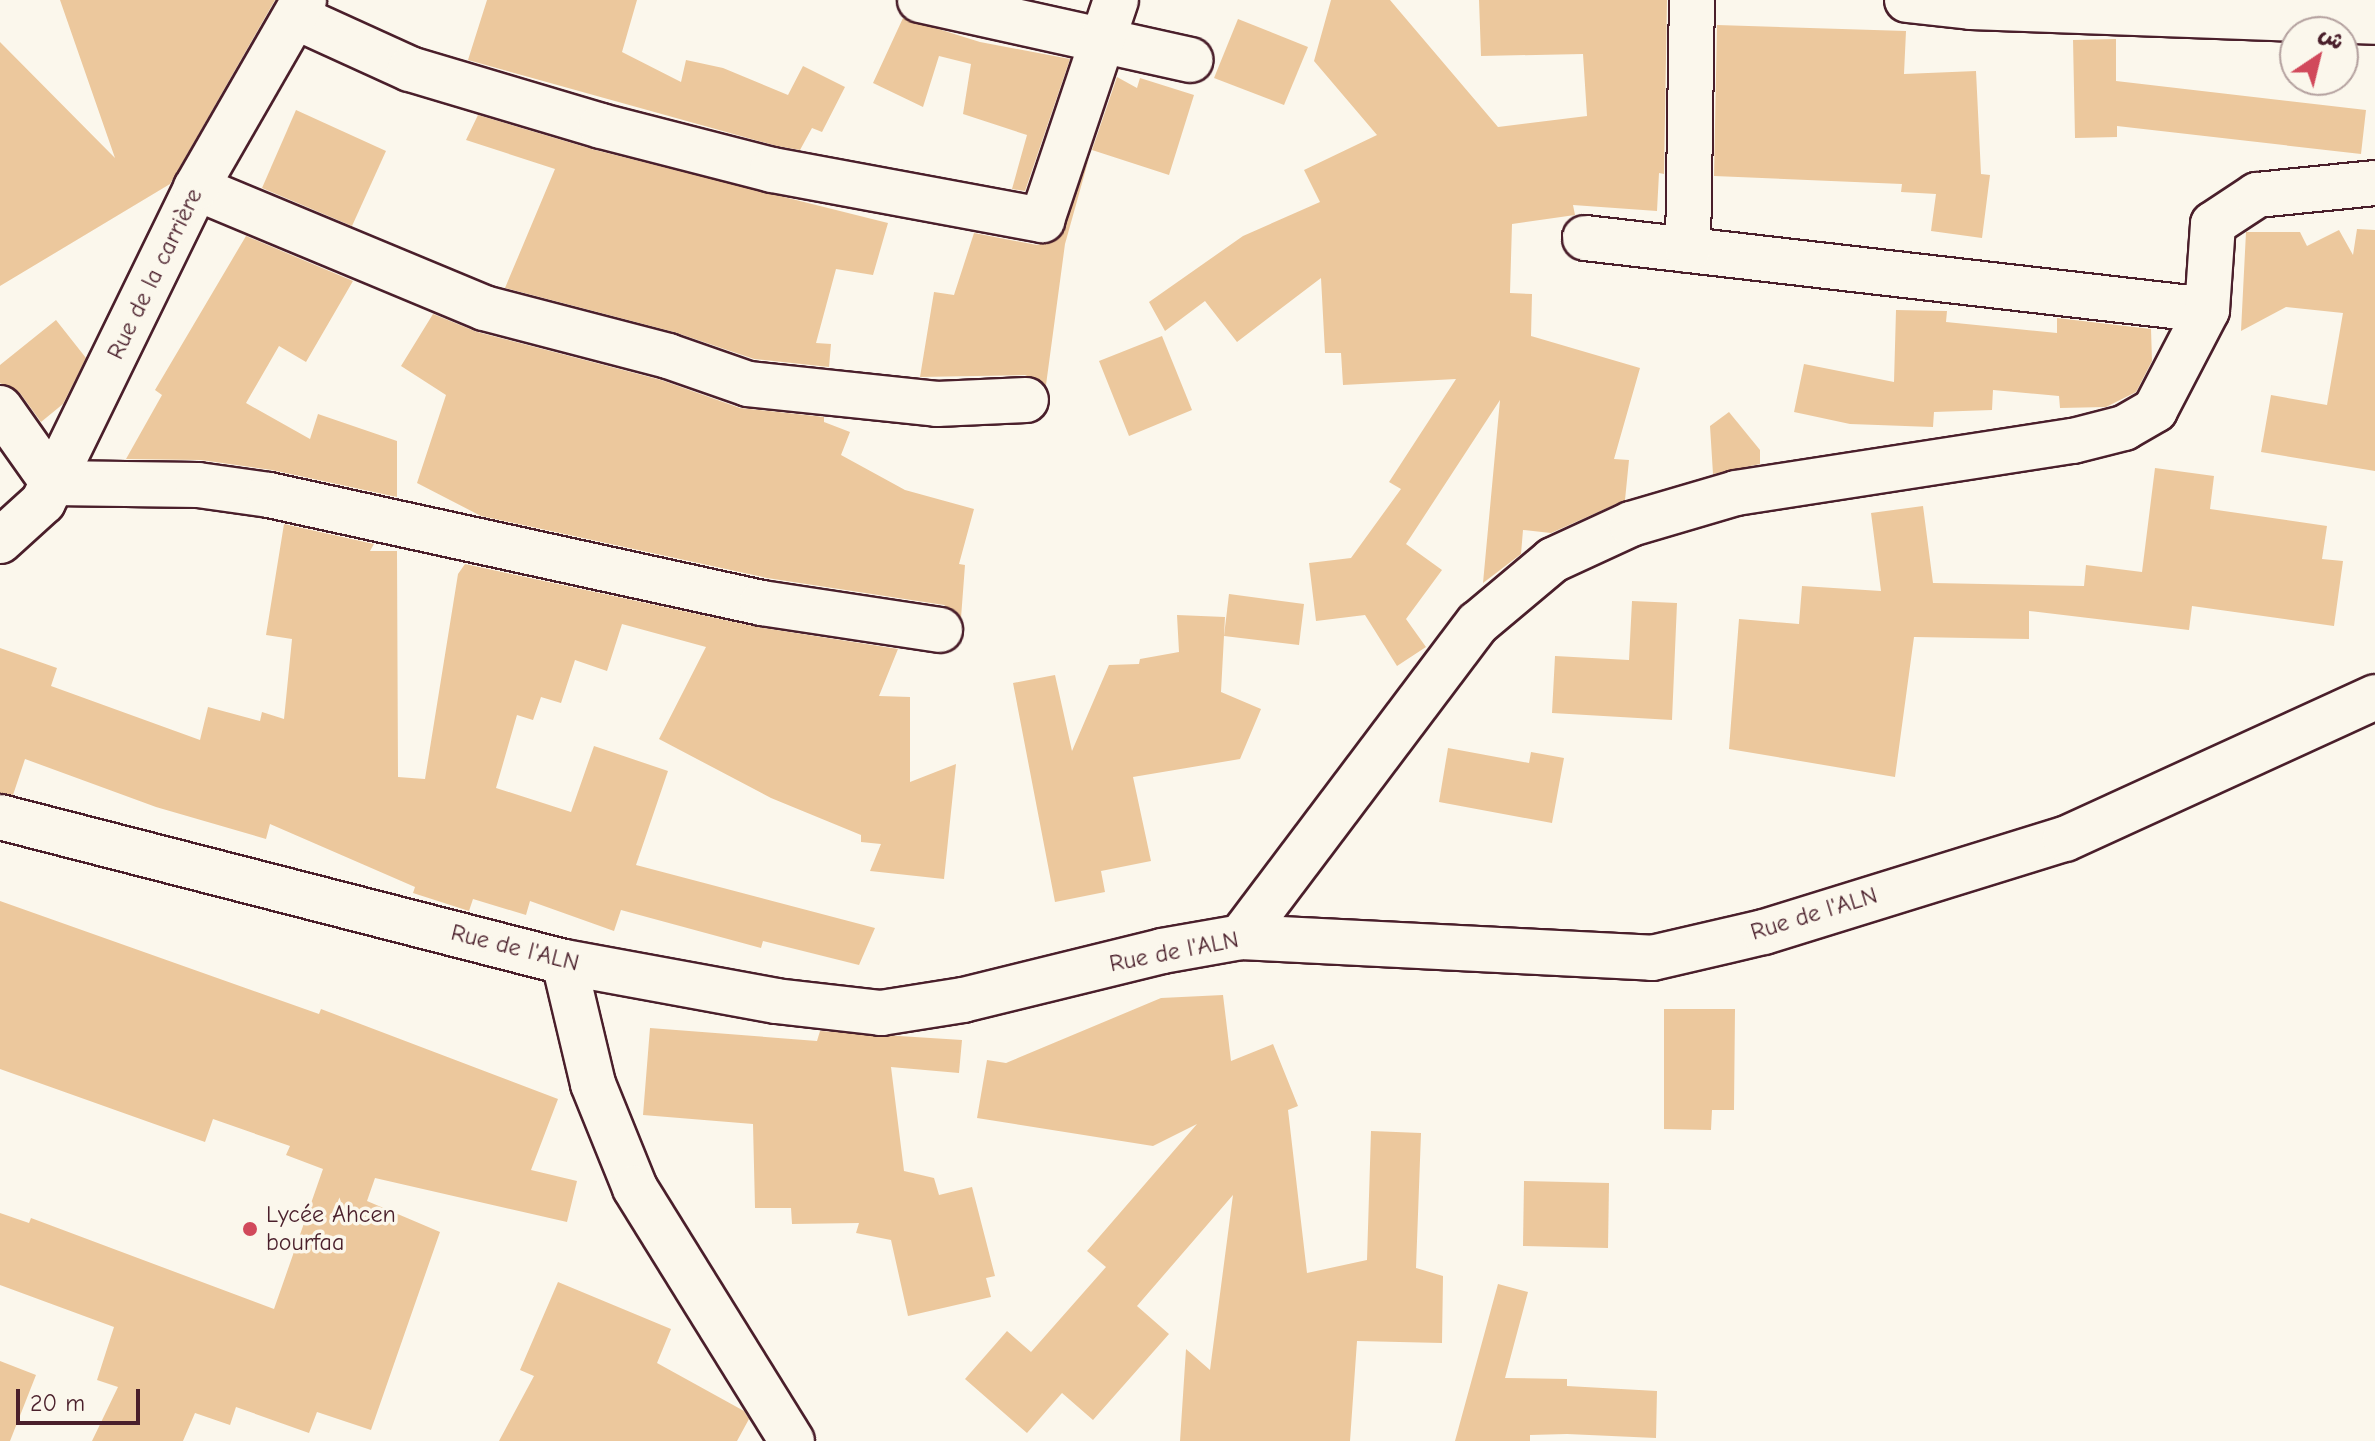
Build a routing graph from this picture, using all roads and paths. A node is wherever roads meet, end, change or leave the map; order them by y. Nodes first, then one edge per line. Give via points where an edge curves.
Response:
1 (920, 0) edge
2 (1116, 0) edge
3 (1692, 0) edge
4 (1907, 0) edge
5 (301, 9) edge
6 (2375, 22) edge
7 (1105, 44) junction
8 (1190, 60) dead end
9 (2375, 183) edge
10 (196, 188) junction
11 (1585, 238) dead end
12 (1688, 250) junction
13 (2207, 310) junction
14 (1026, 400) dead end
15 (0, 408) edge
16 (53, 483) junction
17 (0, 541) edge
18 (940, 630) dead end
19 (2375, 697) edge
20 (0, 817) edge
21 (1241, 937) junction
22 (564, 962) junction
23 (792, 1441) edge

1 - 7 street
2 - 7 street
3 - 12 street
4 - 6 street
5 - 7 street via 410,69 601,126 772,170 1042,220
5 - 10 street, Rue de la carrière
7 - 8 street
9 - 13 street via 2257,195 2213,224
10 - 14 street via 484,308 668,356 748,384 937,404
10 - 16 street, Rue de la carrière
11 - 12 street
12 - 13 street
13 - 21 street via 2155,410 2124,428 2073,441 1736,493 1631,524 1553,560 1478,623
15 - 16 street
16 - 17 street, Rue de la carrière via 43,502
16 - 18 street via 198,485 269,495 762,603
19 - 21 street, Rue de l'ALN via 2065,839 1764,932 1652,958
20 - 22 street, Rue de l'ALN
21 - 22 street, Rue de l'ALN via 963,1000 881,1013 776,1001
22 - 23 street via 593,1084 635,1188

